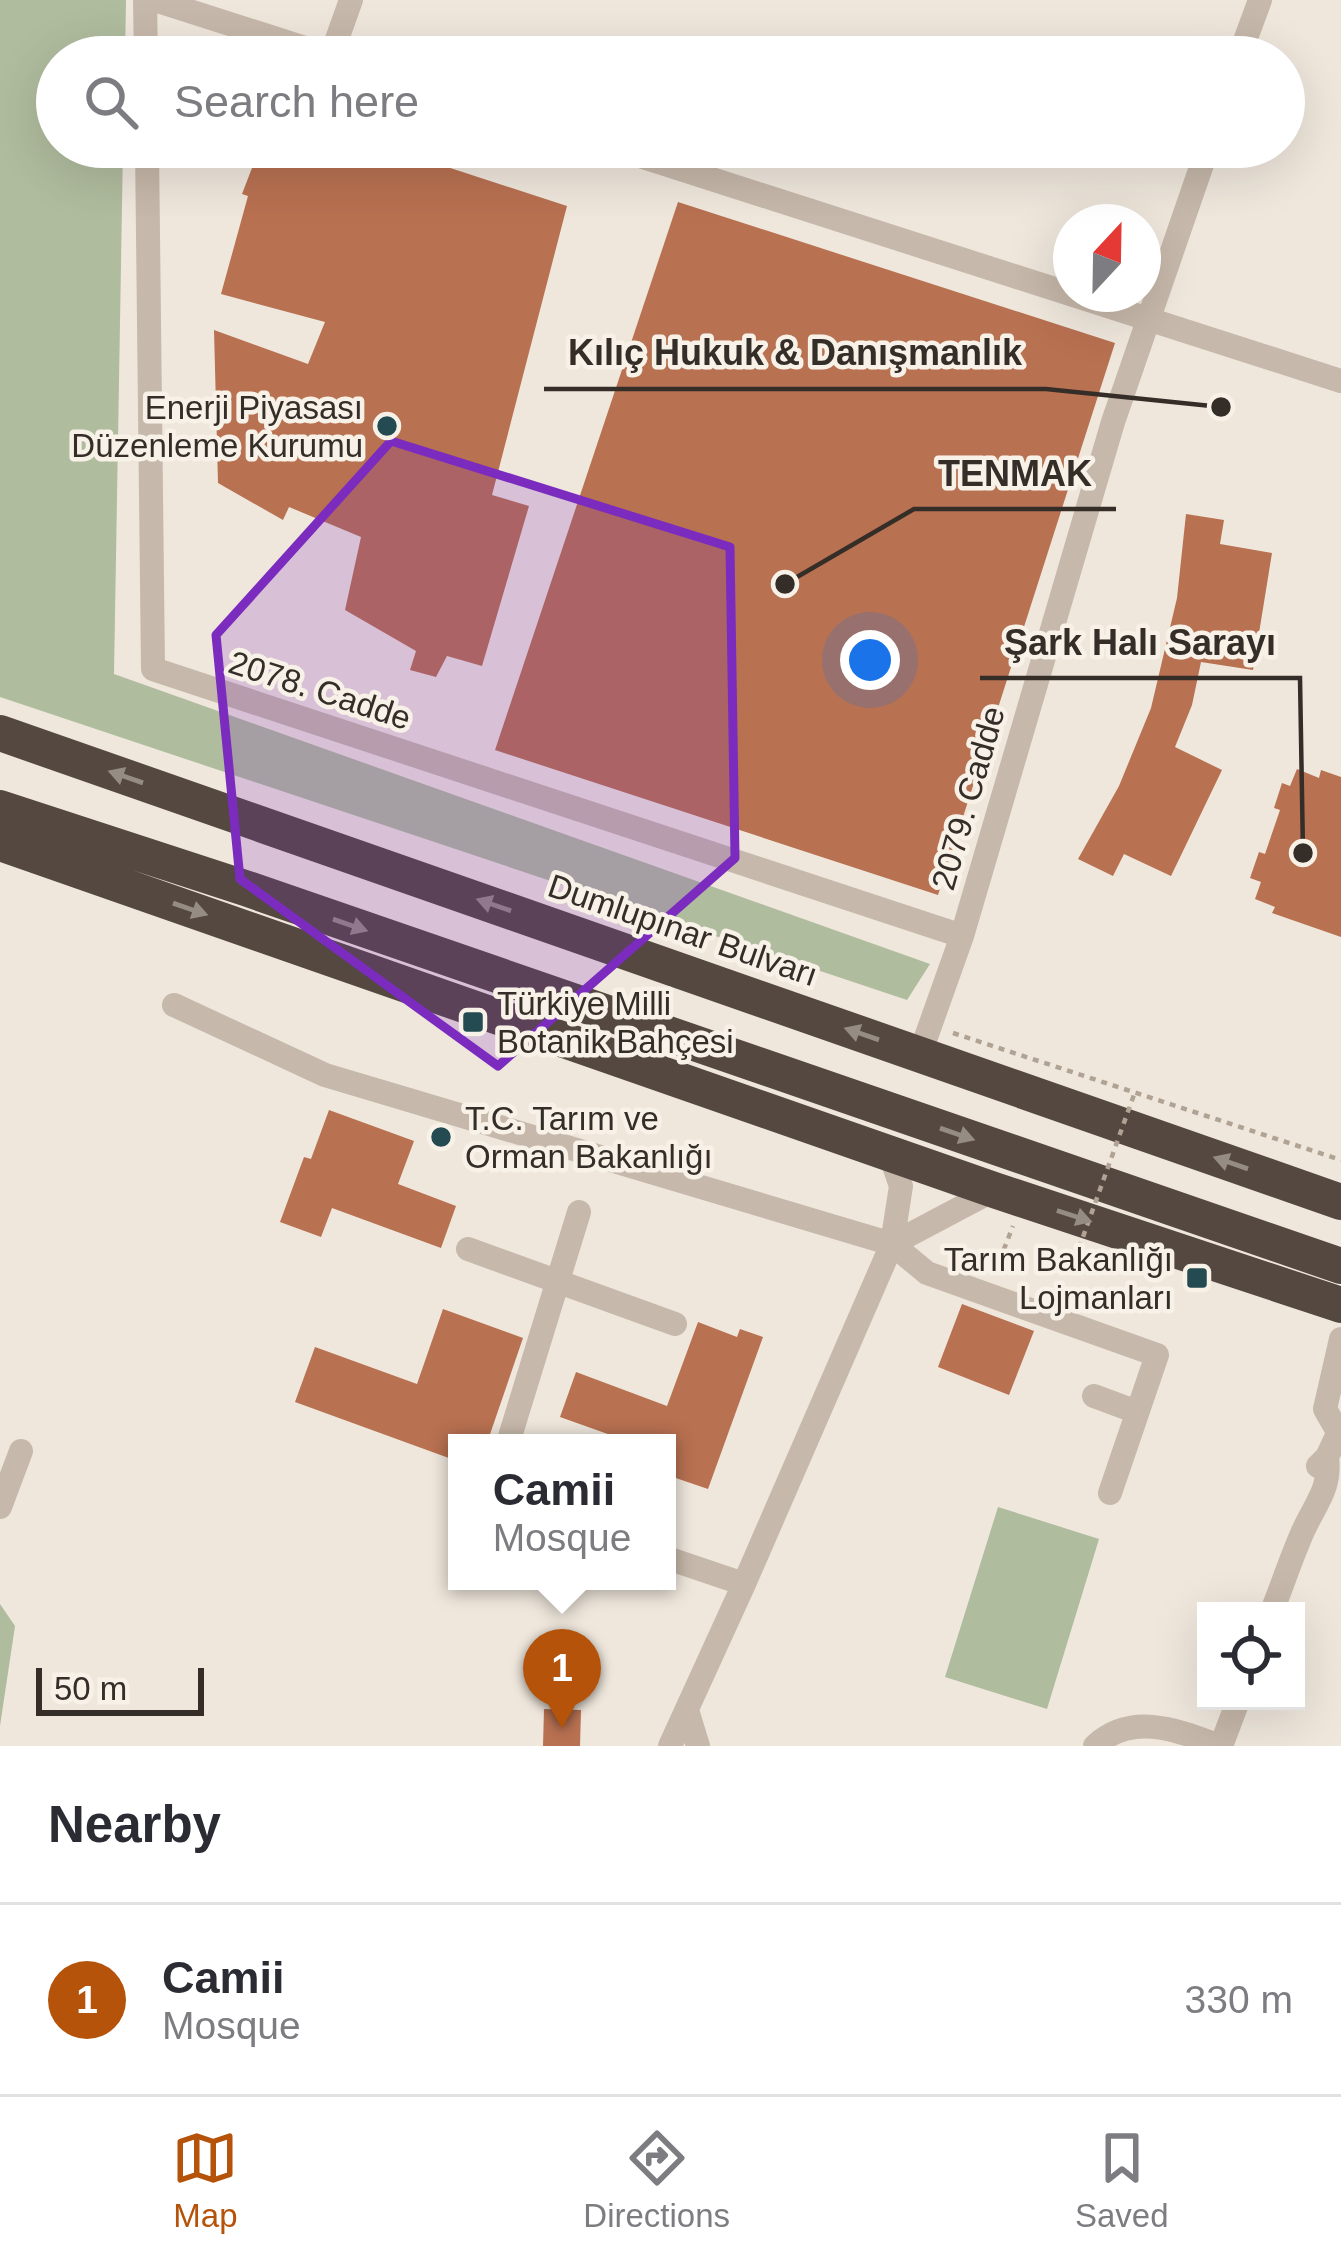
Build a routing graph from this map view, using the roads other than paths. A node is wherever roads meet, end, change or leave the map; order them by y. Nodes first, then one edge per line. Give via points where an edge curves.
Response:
1 (145, 0) edge
2 (154, 0) edge
3 (351, 0) edge
4 (1260, 0) edge
5 (146, 36) edge
6 (266, 36) edge
7 (339, 36) edge
8 (1247, 36) edge
9 (147, 168) edge
10 (677, 168) edge
11 (1201, 168) edge
12 (1147, 319) junction
13 (1341, 381) edge
14 (0, 733) edge
15 (0, 808) edge
16 (0, 843) edge
17 (962, 936) junction
18 (174, 1005) dead end
19 (925, 1040) junction
20 (890, 1154) junction
21 (994, 1190) junction
22 (1341, 1202) edge
23 (579, 1212) dead end
24 (892, 1244) junction
25 (468, 1250) dead end
26 (1341, 1266) edge
27 (558, 1281) junction
28 (1341, 1305) edge
29 (675, 1324) dead end
30 (1341, 1340) edge
31 (1094, 1396) dead end
32 (1137, 1412) junction
33 (1339, 1428) edge
34 (511, 1434) edge
35 (22, 1451) dead end
36 (1110, 1493) dead end
37 (0, 1507) edge
38 (676, 1561) edge
39 (744, 1584) junction
40 (1276, 1602) edge
41 (687, 1710) junction
42 (1235, 1710) edge
43 (670, 1746) edge
44 (698, 1746) edge
45 (1095, 1746) edge
46 (1221, 1746) edge

1 - 5 street
2 - 6 street
3 - 7 street
4 - 8 street
9 - 17 street, 2078. Cadde via 153,669
10 - 12 street
11 - 12 street, 2079. Cadde
12 - 13 street
12 - 17 street, 2079. Cadde
19 -> 14 highway, Dumlupınar Bulvarı
15 -> 26 highway
16 -> 20 highway
17 - 19 street, 2079. Cadde
18 - 24 street via 325,1076
22 -> 19 highway, Dumlupınar Bulvarı
20 - 21 highway
20 - 24 street via 901,1186
21 - 24 street
21 -> 28 highway
23 - 27 street
24 - 32 street via 927,1273 1157,1355
24 - 39 street
25 - 27 street
27 - 29 street
27 - 34 street
30 - 33 street via 1325,1409
31 - 32 street
32 - 36 street
33 - 40 street via 1320,1504
35 - 37 street
38 - 39 street
39 - 41 street
41 - 43 street
41 - 44 street
42 - 46 street
45 - 46 street via 1131,1725

